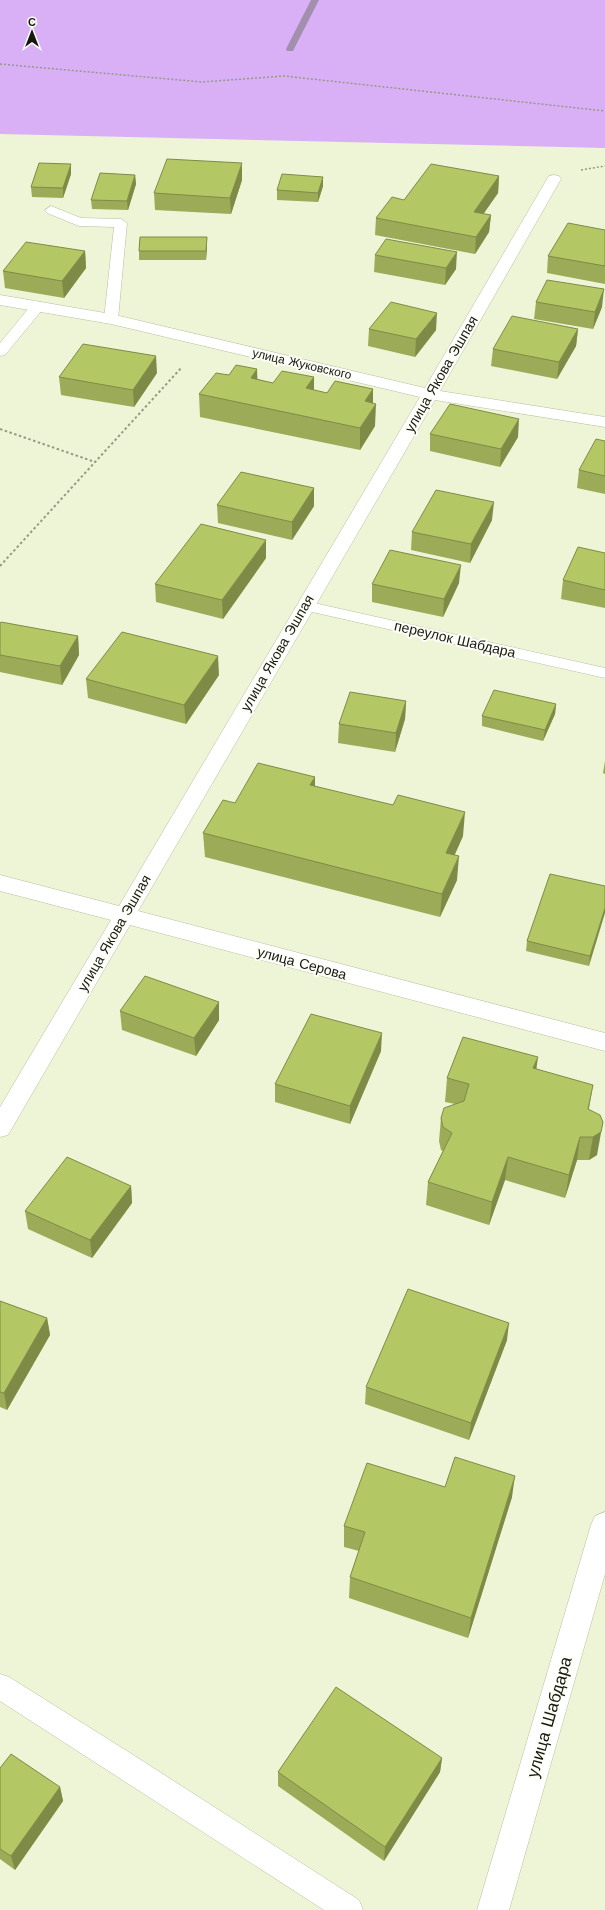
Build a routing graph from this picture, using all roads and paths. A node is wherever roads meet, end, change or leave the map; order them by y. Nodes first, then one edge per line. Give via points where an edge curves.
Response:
1 (0, 64) edge
2 (605, 111) edge
3 (554, 179) dead end
4 (51, 210) dead end
5 (0, 300) edge
6 (38, 306) junction
7 (111, 319) junction
8 (206, 341) junction
9 (0, 352) edge
10 (430, 394) junction
11 (605, 422) edge
12 (0, 429) edge
13 (95, 462) junction
14 (0, 566) edge
15 (305, 606) junction
16 (605, 673) edge
17 (0, 883) edge
18 (124, 916) junction
19 (605, 1042) edge
20 (0, 1128) edge
21 (605, 1525) edge
22 (0, 1686) edge
23 (349, 1910) edge
24 (493, 1910) edge

1 - 2 path via 202,82 284,76
3 - 10 street, улица Якова Эшпая
4 - 7 lane via 79,222 122,223
5 - 6 street, улица Жуковского
6 - 7 street, улица Жуковского
6 - 9 lane
7 - 8 street, улица Жуковского
8 - 10 street, улица Жуковского
8 - 13 path
10 - 11 street, улица Жуковского
10 - 15 street, улица Якова Эшпая
12 - 13 path
13 - 14 path
15 - 16 lane, переулок Шабдара
15 - 18 street, улица Якова Эшпая
17 - 18 street, улица Серова
18 - 19 street, улица Серова
18 - 20 street, улица Якова Эшпая
21 - 24 street, улица Шабдара
22 - 23 lane

